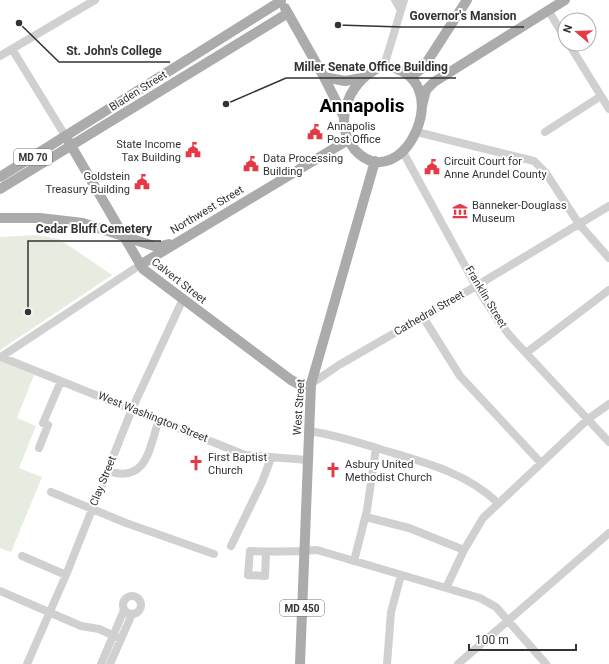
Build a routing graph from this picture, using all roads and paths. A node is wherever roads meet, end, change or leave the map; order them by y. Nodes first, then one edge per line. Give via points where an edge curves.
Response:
1 (95, 0) edge
2 (395, 0) edge
3 (404, 0) edge
4 (467, 0) edge
5 (565, 0) edge
6 (281, 1) edge
7 (401, 10) junction
8 (548, 10) junction
9 (288, 13) junction
10 (557, 25) edge
11 (12, 49) junction
12 (574, 52) edge
13 (0, 56) edge
14 (384, 66) junction
15 (324, 77) junction
16 (410, 77) junction
17 (362, 78) junction
18 (601, 96) junction
19 (422, 108) junction
20 (609, 109) edge
21 (344, 117) junction
22 (417, 132) junction
23 (545, 132) dead end
24 (66, 137) junction
25 (348, 140) junction
26 (72, 147) junction
27 (403, 152) junction
28 (375, 161) junction
29 (0, 177) edge
30 (0, 189) edge
31 (609, 206) edge
32 (0, 218) edge
33 (578, 224) junction
34 (121, 235) junction
35 (180, 240) junction
36 (609, 258) edge
37 (140, 265) junction
38 (476, 286) junction
39 (609, 290) edge
40 (183, 299) junction
41 (423, 317) junction
42 (526, 353) junction
43 (1, 357) joint
44 (61, 381) junction
45 (311, 384) junction
46 (609, 404) edge
47 (132, 409) junction
48 (588, 419) junction
49 (159, 420) junction
50 (309, 431) junction
51 (609, 442) edge
52 (39, 448) dead end
53 (376, 448) junction
54 (271, 458) junction
55 (308, 460) junction
56 (541, 463) junction
57 (108, 471) junction
58 (50, 492) dead end
59 (498, 503) junction
60 (92, 509) junction
61 (366, 517) junction
62 (609, 533) edge
63 (231, 546) dead end
64 (464, 550) junction
65 (266, 552) dead end
66 (304, 552) junction
67 (214, 554) dead end
68 (22, 556) dead end
69 (354, 561) junction
70 (66, 575) junction
71 (401, 575) junction
72 (446, 588) junction
73 (0, 591) edge
74 (49, 612) junction
75 (128, 612) dead end
76 (508, 620) junction
77 (117, 637) junction
78 (27, 664) edge
79 (101, 664) edge
80 (110, 664) edge
81 (300, 664) edge
82 (387, 664) edge
83 (458, 664) edge
84 (546, 664) edge

1 - 11 street
2 - 7 street
3 - 7 street
4 - 16 main road via 423,68
5 - 8 main road
6 - 9 main road
6 - 24 main road, Bladen Street / MD 70
7 - 14 street
8 - 10 street
8 - 19 main road via 434,82 426,90
9 - 15 main road
9 - 26 main road, Bladen Street / MD 70
11 - 13 street
11 - 24 street, Calvert Street
12 - 18 street
14 - 16 main road via 400,70
14 - 17 main road
15 - 17 main road via 345,81
15 - 21 main road
16 - 19 main road via 419,94
17 - 21 main road via 350,96
18 - 20 street
18 - 23 street
19 - 22 main road
21 - 25 main road
22 - 27 main road
22 - 33 street via 534,161 546,173
24 - 26 main road, Calvert Street
24 - 29 main road, Bladen Street / MD 70
25 - 28 main road via 360,155
25 - 35 main road, Northwest Street
26 - 30 main road, Bladen Street / MD 70
26 - 34 main road, Calvert Street
27 - 28 main road via 390,159
27 - 38 street, Franklin Street
28 - 45 main road, West Street / MD 450
31 - 33 street, Cathedral Street
32 - 34 main road via 40,218 83,223
33 - 36 street
33 - 38 street, Cathedral Street
34 - 35 main road via 157,247
34 - 37 main road, Calvert Street
35 - 37 main road, Northwest Street
37 - 40 main road, Calvert Street via 142,270
37 - 43 street, Northwest Street
38 - 41 street, Cathedral Street
38 - 42 street, Franklin Street via 499,322
39 - 42 street
40 - 45 main road, Calvert Street via 294,382 302,386
40 - 47 street, Clay Street
41 - 45 street, Cathedral Street
41 - 56 street via 460,376
42 - 48 street, Franklin Street
43 - 44 street, West Washington Street
44 - 47 street, West Washington Street
44 - 52 street via 43,423 48,425
45 - 50 main road, West Street / MD 450
46 - 48 street
47 - 49 street, West Washington Street
47 - 57 street, Clay Street
48 - 51 street, Franklin Street
48 - 56 street
49 - 54 street, West Washington Street via 246,456
49 - 57 street via 143,465 134,472 124,475
50 - 53 street via 347,438
50 - 55 main road, West Street / MD 450
53 - 59 street via 434,465 479,487
53 - 61 street
54 - 55 street, West Washington Street
54 - 63 street
55 - 66 main road, West Street / MD 450
56 - 59 street
57 - 60 street, Clay Street
58 - 60 street
59 - 64 street via 477,527
60 - 67 street
60 - 70 street, Clay Street
61 - 64 street via 408,528
61 - 69 street
62 - 76 street
64 - 72 street
65 - 66 street
66 - 69 street via 317,550
66 - 81 main road, West Street / MD 450
68 - 70 street
69 - 71 street
70 - 74 street, Clay Street
71 - 72 street
71 - 82 street via 391,612
72 - 76 street via 488,602
73 - 74 street
74 - 77 street via 81,626 98,629
74 - 78 street, Clay Street
75 - 77 street
76 - 83 street
76 - 84 street
77 - 79 street
77 - 80 street

